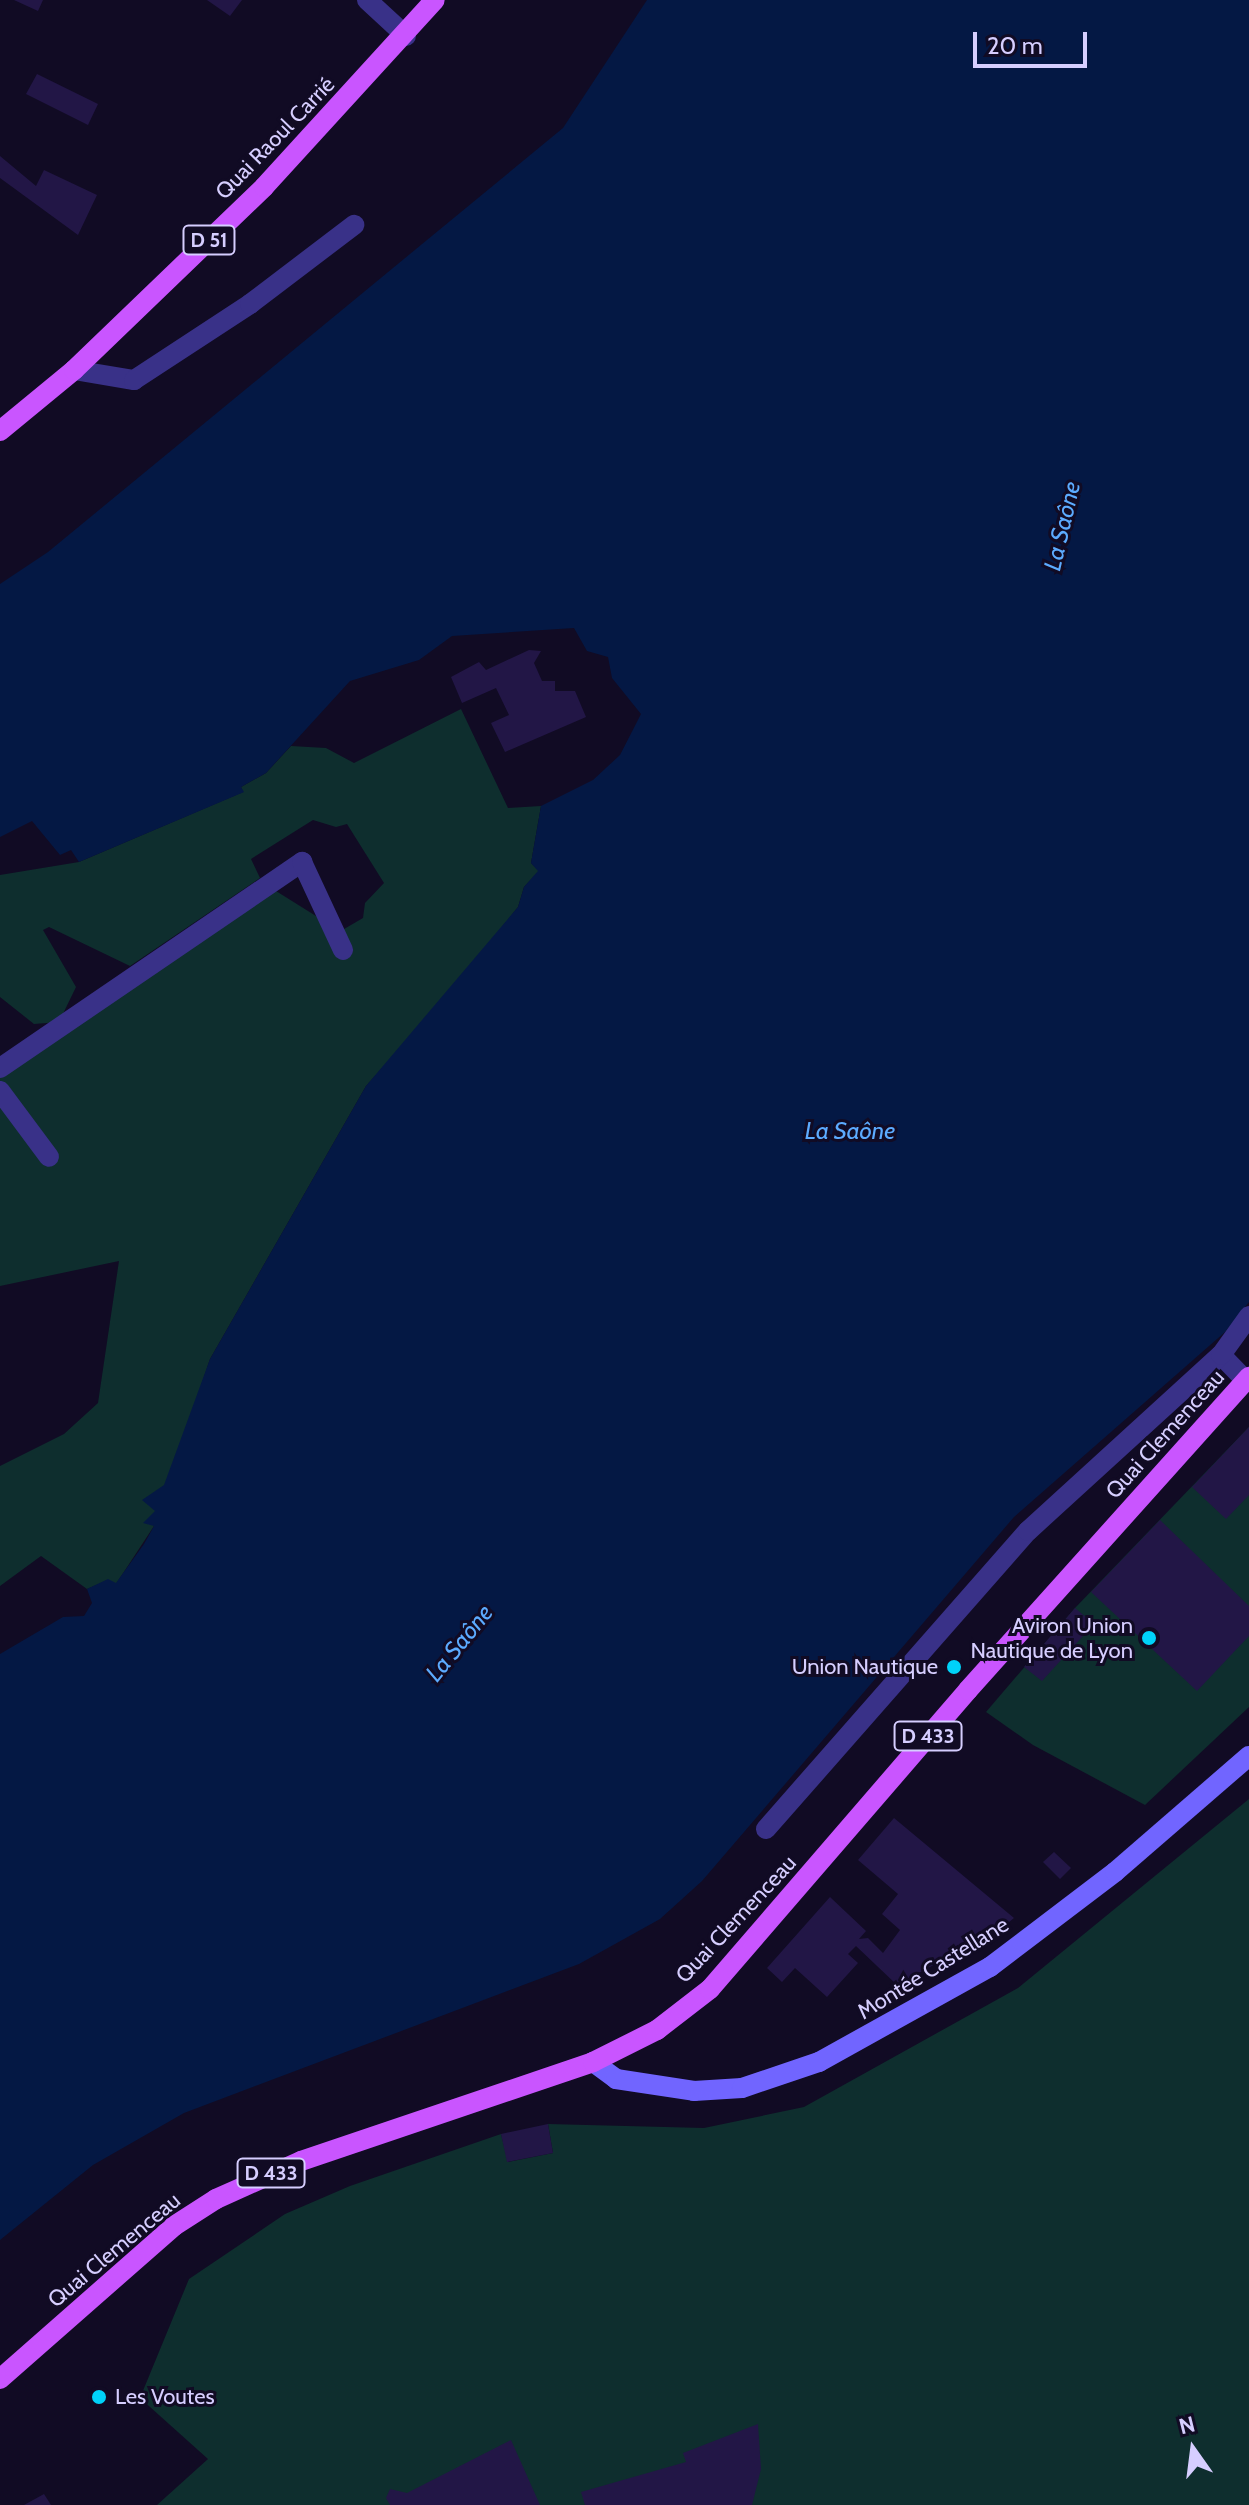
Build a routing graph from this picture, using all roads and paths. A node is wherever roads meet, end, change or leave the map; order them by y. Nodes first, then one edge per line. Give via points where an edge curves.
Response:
1 (367, 0) edge
2 (435, 0) edge
3 (406, 36) junction
4 (354, 225) dead end
5 (74, 370) junction
6 (0, 431) edge
7 (343, 950) dead end
8 (0, 1068) edge
9 (0, 1091) edge
10 (49, 1157) dead end
11 (1249, 1316) edge
12 (1221, 1355) junction
13 (1248, 1379) edge
14 (1249, 1756) edge
15 (766, 1829) dead end
16 (593, 2062) junction
17 (0, 2379) edge

1 - 3 lane
2 - 3 main road, Quai Raoul Carrié / D 51
3 - 5 main road, Quai Raoul Carrié / D 51 via 264,187
4 - 5 lane via 250,304 134,380
5 - 6 main road, Quai Raoul Carrié / D 51
7 - 8 lane via 302,862
9 - 10 lane
11 - 12 lane
12 - 13 lane
12 - 15 lane via 1033,1525
13 - 16 main road, Quai Clemenceau / D 433 via 968,1690 710,1989 657,2030
14 - 16 main road, Montée Castellane via 1115,1872 990,1967 819,2062 742,2088 694,2091 616,2079
16 - 17 main road, Quai Clemenceau / D 433 via 301,2161 216,2199 174,2226

